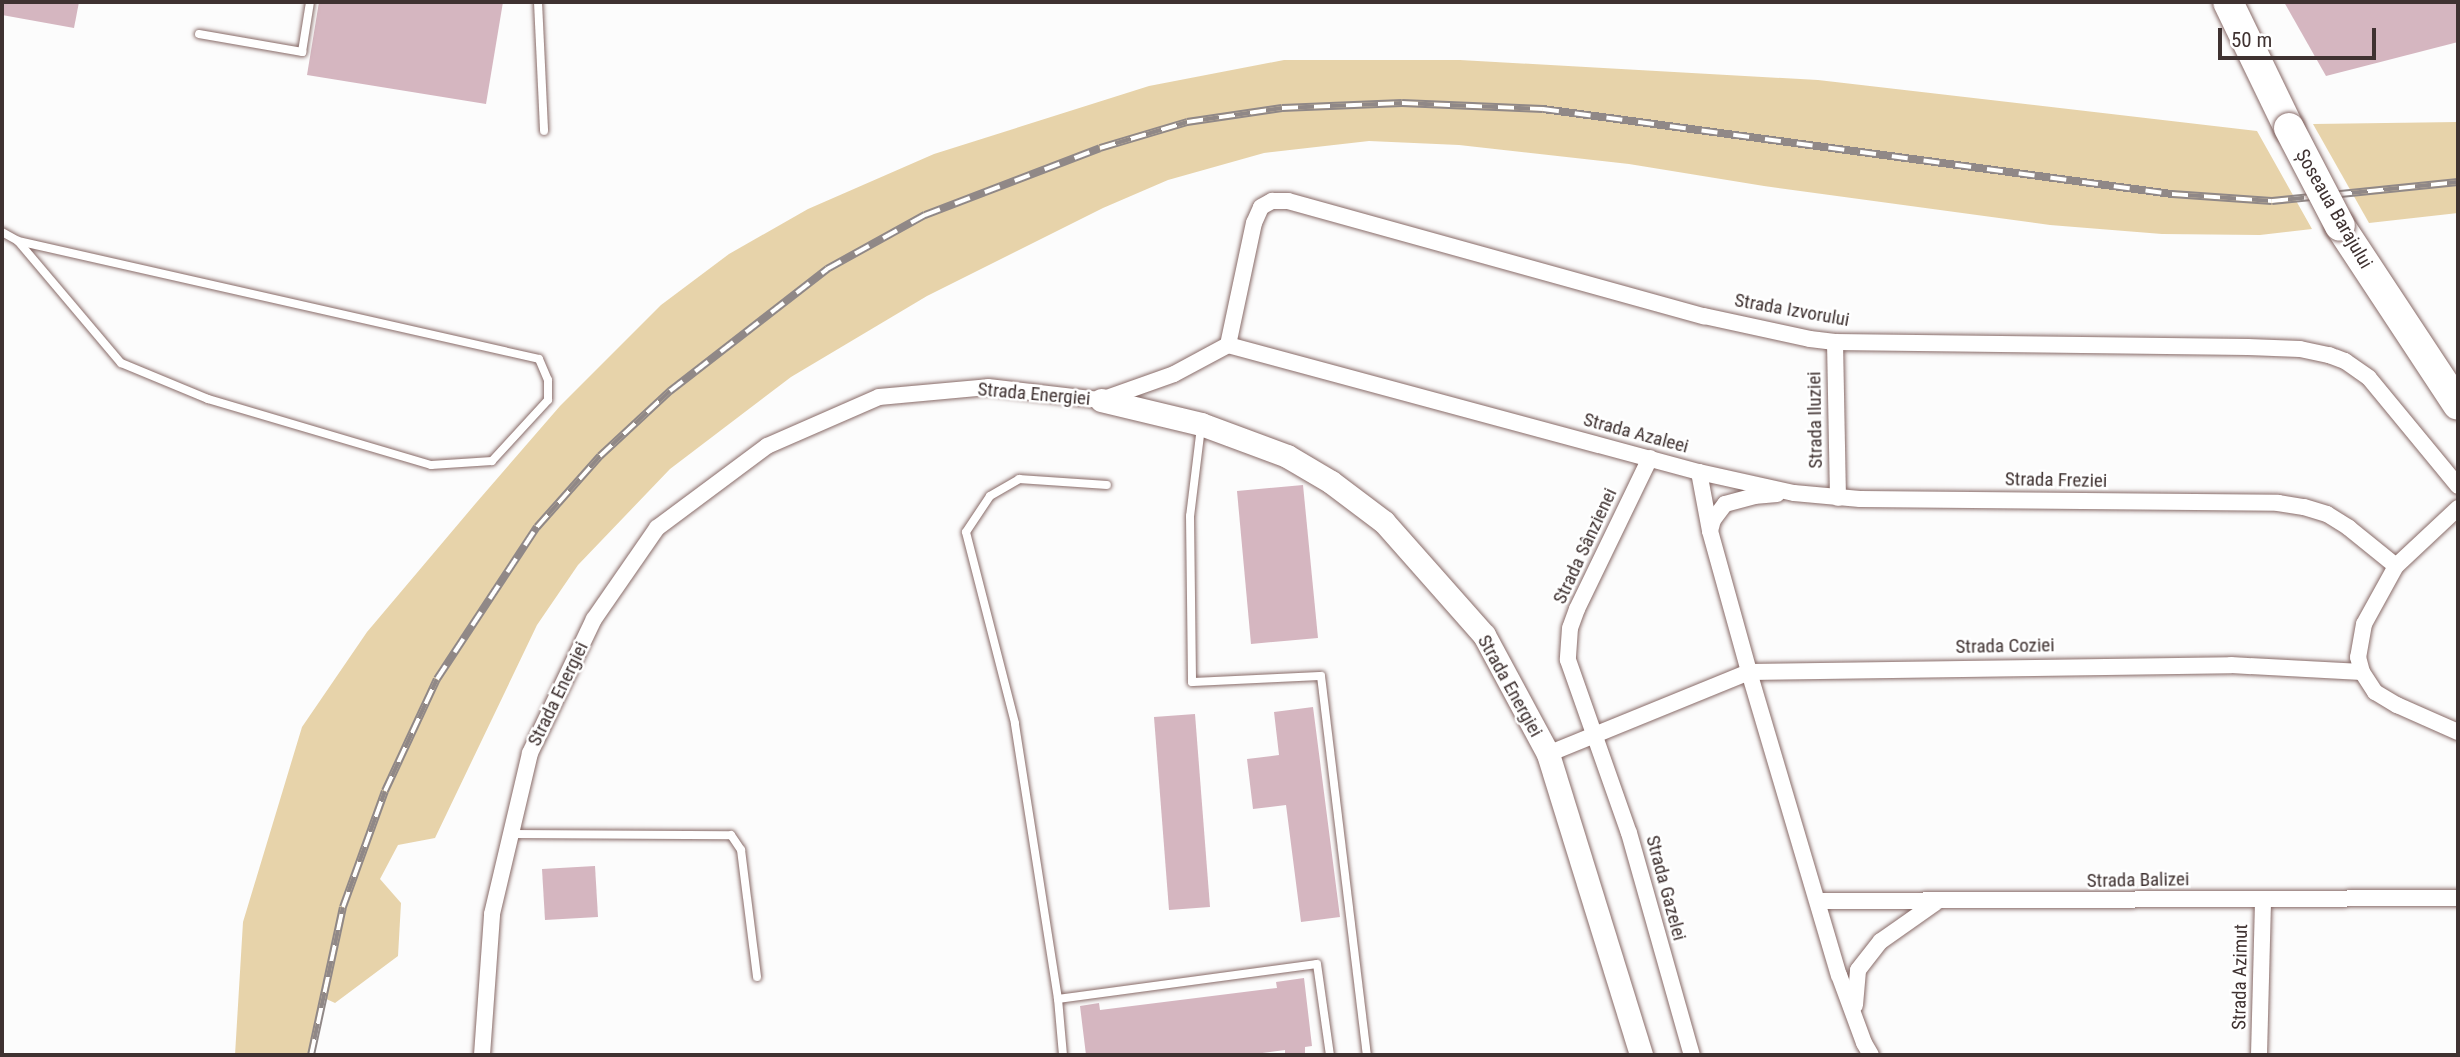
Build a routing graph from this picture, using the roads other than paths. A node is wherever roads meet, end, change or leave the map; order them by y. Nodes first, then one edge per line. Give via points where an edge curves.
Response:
1 (310, 2) edge
2 (538, 2) edge
3 (2228, 2) edge
4 (199, 34) dead end
5 (544, 131) dead end
6 (2, 232) edge
7 (18, 241) junction
8 (1835, 342) junction
9 (1228, 345) junction
10 (1101, 400) junction
11 (2458, 405) edge
12 (1201, 424) junction
13 (1650, 458) junction
14 (1699, 472) junction
15 (1107, 485) dead end
16 (2458, 486) edge
17 (1794, 493) junction
18 (1838, 498) junction
19 (2458, 508) edge
20 (1710, 531) junction
21 (2396, 566) junction
22 (1749, 672) junction
23 (2362, 672) junction
24 (2458, 732) edge
25 (1595, 733) junction
26 (1548, 754) junction
27 (511, 834) junction
28 (2458, 898) edge
29 (2263, 900) junction
30 (1818, 901) junction
31 (1935, 903) junction
32 (757, 977) dead end
33 (1058, 999) junction
34 (1855, 1017) junction
35 (482, 1055) edge
36 (1063, 1055) edge
37 (1330, 1055) edge
38 (1367, 1055) edge
39 (1641, 1055) edge
40 (1692, 1055) edge
41 (1871, 1055) edge
42 (2259, 1055) edge

1 - 4 lane via 302,52
2 - 5 lane
3 - 11 highway, Șoseaua Barajului, bridge via 2340,226
6 - 7 lane
7 - 7 lane via 121,363 222,403 431,465 492,461 548,400 548,380 539,359
8 - 9 street, Strada Izvorului via 1704,316 1301,204 1272,201 1261,207 1254,223
8 - 16 street, Strada Izvorului via 2248,347 2329,355 2369,378
8 - 18 street, Strada Iluziei
9 - 10 street via 1174,374
9 - 13 street, Strada Azaleei
10 - 12 street, Strada Energiei
10 - 27 street, Strada Energiei via 988,387 879,397 767,446 657,528 594,619 530,753
12 - 26 street, Strada Energiei via 1287,456 1384,522 1484,635
12 - 38 lane via 1190,516 1192,682 1321,676
13 - 14 street, Strada Azaleei
13 - 25 street, Strada Sânzienei via 1570,628 1571,674
14 - 17 street, Strada Freziei
14 - 20 street, Strada Azaleei
15 - 33 lane via 1019,479 989,496 967,532 1015,723
17 - 18 street, Strada Freziei
17 - 20 street via 1754,496 1725,505
18 - 21 street, Strada Freziei via 2278,503 2327,514
19 - 21 street
20 - 22 street, Strada Azaleei
21 - 23 street via 2364,624 2358,657
22 - 23 street, Strada Coziei via 2231,665
22 - 25 street, Strada Coziei
22 - 30 street, Strada Azaleei
23 - 24 street via 2375,692
25 - 26 street, Strada Coziei
25 - 40 street, Strada Gazelei via 1629,833
26 - 39 street, Strada Energiei
27 - 32 lane via 731,835 741,850
27 - 35 street, Strada Energiei via 492,914
28 - 29 street, Strada Balizei
29 - 31 street, Strada Balizei
29 - 42 street, Strada Azimut
30 - 31 street, Strada Balizei
30 - 34 street, Strada Azaleei
31 - 34 street, Strada Azaleei via 1881,941 1858,970
33 - 36 lane
33 - 37 lane via 1317,964
34 - 41 street, Strada Azaleei

